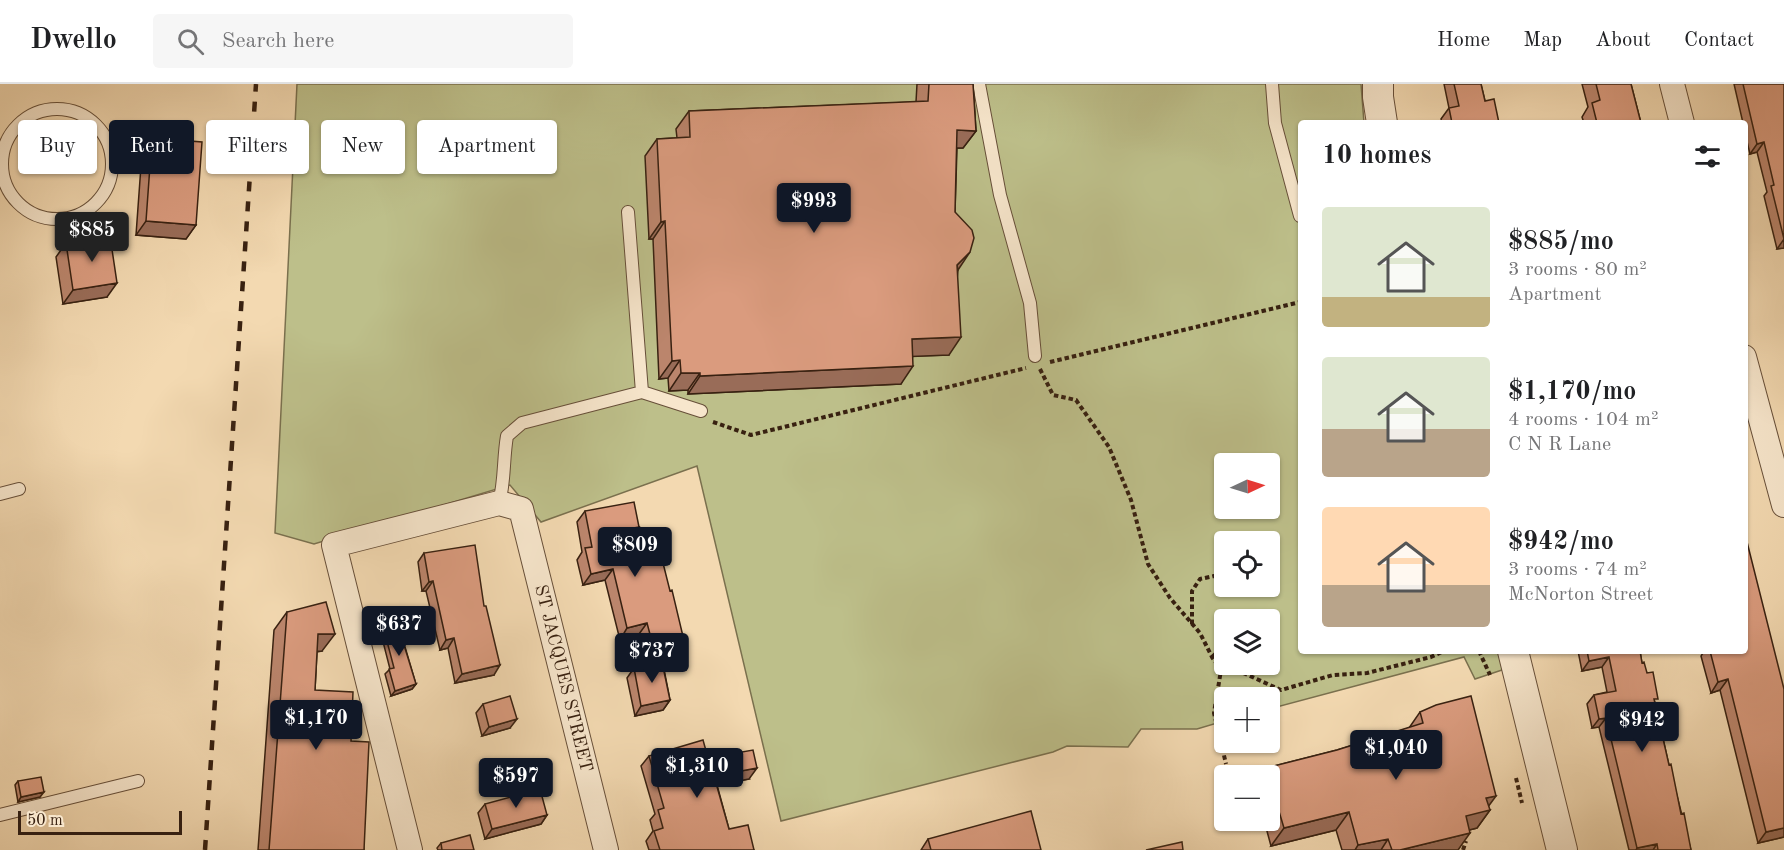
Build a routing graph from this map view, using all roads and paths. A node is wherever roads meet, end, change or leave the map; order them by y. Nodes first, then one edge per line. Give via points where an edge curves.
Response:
1 (979, 84) edge
2 (1272, 84) edge
3 (1378, 84) edge
4 (1672, 84) edge
5 (1382, 120) edge
6 (1681, 120) edge
7 (4, 183) edge
8 (1298, 209) edge
9 (628, 212) dead end
10 (1298, 302) edge
11 (1036, 361) junction
12 (1748, 372) edge
13 (642, 392) junction
14 (704, 416) joint
15 (19, 489) dead end
16 (0, 494) edge
17 (1784, 505) edge
18 (510, 506) junction
19 (1214, 576) edge
20 (1192, 625) junction
21 (1438, 654) edge
22 (1514, 654) edge
23 (1212, 657) joint
24 (1214, 660) edge
25 (1220, 675) edge
26 (1248, 675) edge
27 (1226, 764) dead end
28 (138, 781) dead end
29 (0, 815) edge
30 (1466, 841) edge
31 (410, 850) edge
32 (606, 850) edge
33 (1463, 850) edge
34 (1563, 850) edge

1 - 11 lane via 1000,195 1030,303
2 - 8 lane via 1275,123
3 - 5 street
4 - 6 street
7 - 7 lane via 4,150 10,134 35,113 51,108 68,109 97,125 112,155 112,171 100,197 90,208 64,219 35,215 13,197
9 - 13 lane
10 - 11 path
11 - 14 path via 751,435
11 - 20 path via 1053,395 1076,400 1109,447 1131,500 1148,564
12 - 17 street
13 - 14 lane
13 - 18 lane via 522,423 507,436 504,456 504,486
15 - 16 lane
18 - 31 street via 334,545
18 - 32 street, ST JACQUES STREET
19 - 20 path via 1200,579 1192,591
20 - 23 path
21 - 26 path via 1281,690
22 - 34 street
23 - 24 path
25 - 27 path via 1214,713
28 - 29 lane
30 - 33 path

